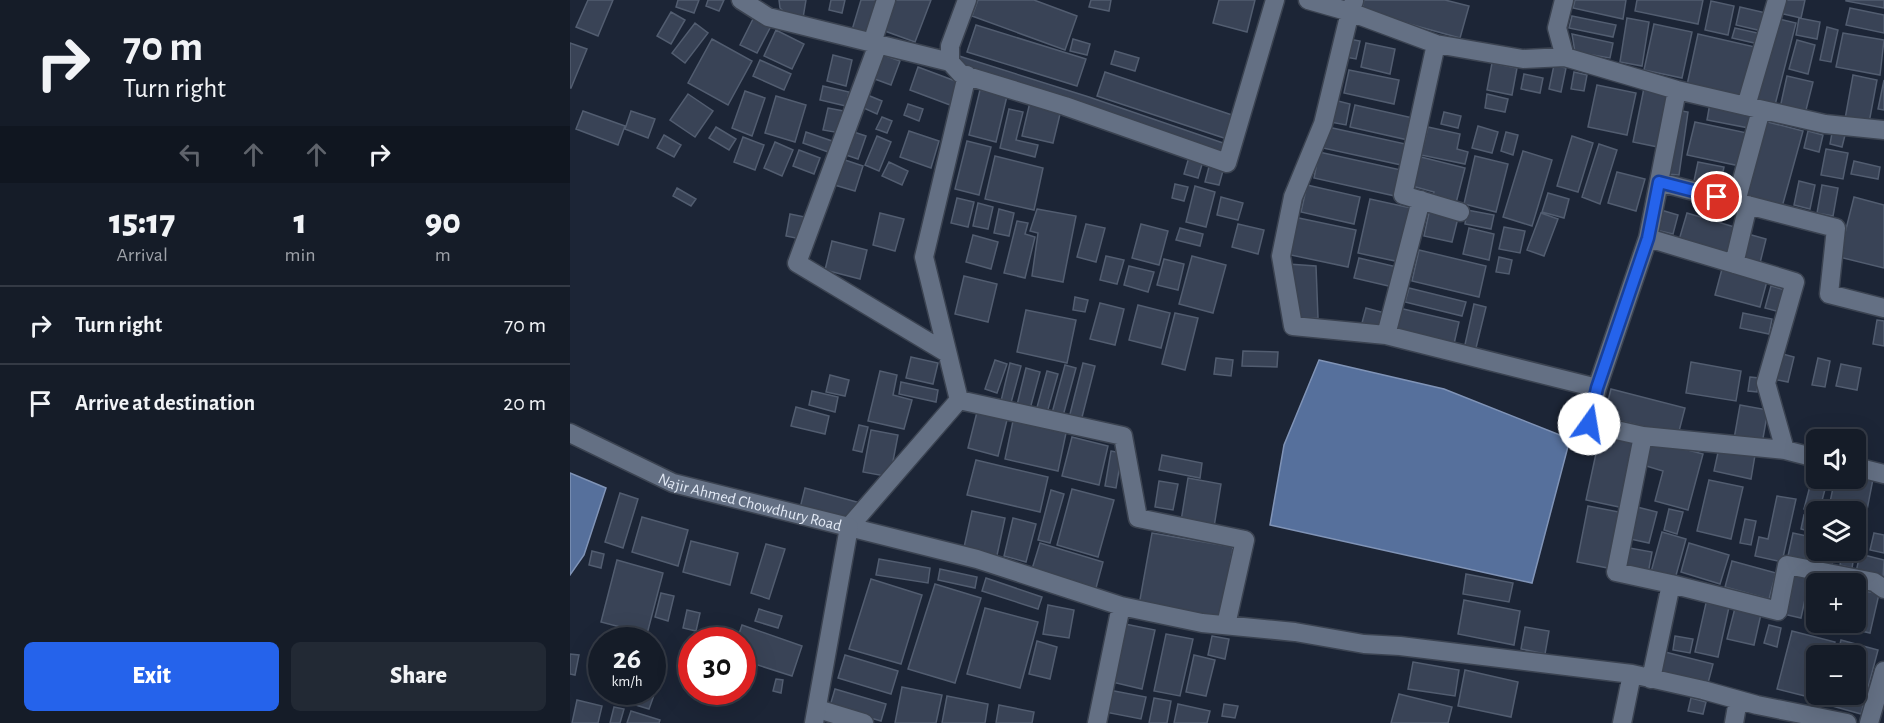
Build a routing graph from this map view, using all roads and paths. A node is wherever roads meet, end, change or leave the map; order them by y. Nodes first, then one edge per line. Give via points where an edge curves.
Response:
1 (741, 0) edge
2 (886, 0) edge
3 (967, 0) edge
4 (1275, 0) edge
5 (1308, 0) edge
6 (1564, 0) edge
7 (1777, 0) edge
8 (1352, 6) edge
9 (769, 8) edge
10 (875, 44) junction
11 (1436, 44) junction
12 (1565, 57) junction
13 (950, 62) junction
14 (967, 75) junction
15 (1677, 90) junction
16 (1753, 108) junction
17 (1884, 130) edge
18 (1659, 182) junction
19 (1421, 200) junction
20 (1742, 203) junction
21 (1460, 212) dead end
22 (1648, 238) junction
23 (1734, 264) junction
24 (1884, 308) edge
25 (1386, 335) junction
26 (947, 353) junction
27 (1597, 388) junction
28 (958, 400) junction
29 (570, 433) edge
30 (1643, 436) junction
31 (1785, 450) junction
32 (1806, 455) edge
33 (1866, 470) edge
34 (1884, 474) edge
35 (849, 527) junction
36 (1671, 584) junction
37 (1884, 589) edge
38 (1120, 606) junction
39 (1226, 625) junction
40 (1884, 671) edge
41 (1632, 674) junction
42 (1651, 679) junction
43 (1881, 694) edge
44 (1738, 700) junction
45 (816, 716) edge
46 (864, 723) edge
47 (1097, 723) edge
48 (1622, 723) edge
49 (1734, 723) edge
50 (1847, 723) edge
51 (1869, 723) edge

1 - 9 street
2 - 10 street
3 - 13 street via 950,46
4 - 14 street via 1227,163
5 - 8 street
6 - 12 street via 1557,28
7 - 16 street
8 - 11 street
8 - 25 street via 1323,124 1293,197 1281,256 1293,326
9 - 10 street
10 - 13 street
10 - 26 street via 797,262
11 - 12 street via 1523,59
11 - 19 street via 1403,195
12 - 15 street
13 - 14 street
14 - 26 street via 924,257
15 - 16 street
15 - 18 street
16 - 17 street via 1825,124
16 - 20 street
18 - 20 street
18 - 22 street
19 - 21 street
19 - 25 street
20 - 23 street
20 - 24 street via 1836,228 1828,294
22 - 23 street
22 - 27 street
23 - 31 street via 1795,282 1766,382
25 - 27 street
26 - 28 street
27 - 30 street via 1589,424
28 - 35 street
28 - 39 street via 1123,436 1138,518 1245,540
29 - 35 street, Najir Ahmed Chowdhury Road via 673,483
30 - 31 street
30 - 36 street via 1616,572
31 - 32 street
33 - 34 street
35 - 38 street via 977,559
35 - 45 street, Najir Ahmed Chowdhury Road
36 - 37 street via 1778,612 1787,565 1874,582
36 - 42 street
38 - 39 street
38 - 47 street
39 - 41 street
40 - 43 street
41 - 42 street
41 - 48 street
42 - 44 street
43 - 51 street
44 - 49 street
44 - 50 street
45 - 46 street

